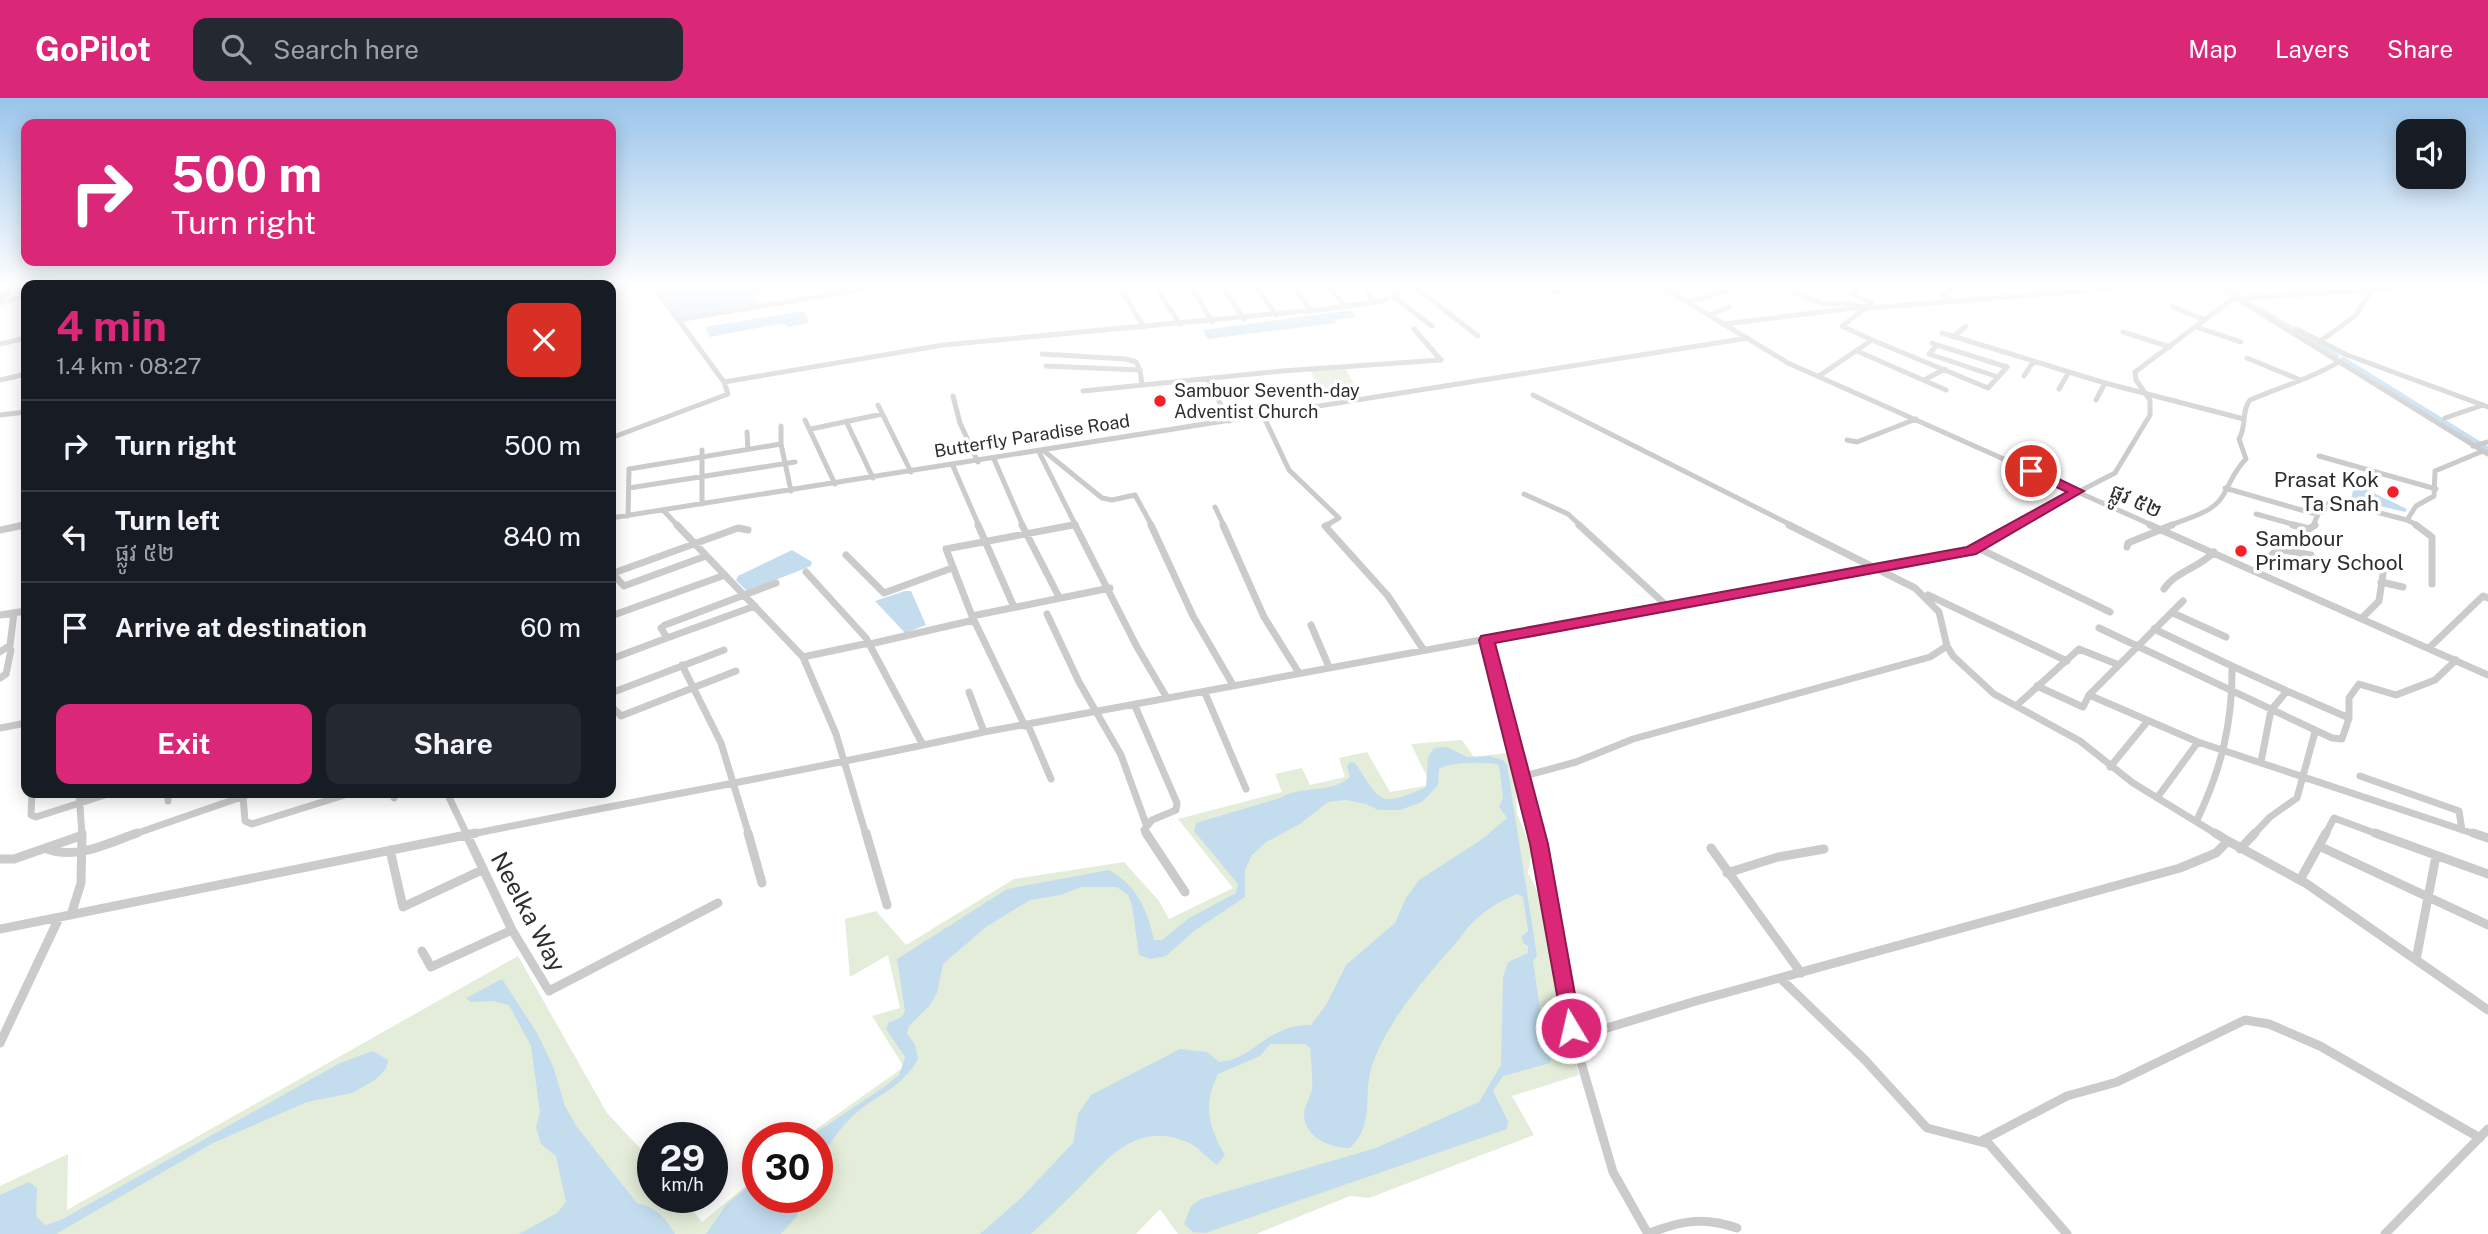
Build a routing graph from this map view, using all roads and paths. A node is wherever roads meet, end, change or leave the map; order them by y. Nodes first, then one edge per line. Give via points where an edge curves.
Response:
1 (694, 341) edge
2 (988, 341) edge
3 (1424, 341) edge
4 (1729, 341) edge
5 (1753, 341) edge
6 (1871, 341) edge
7 (1874, 341) edge
8 (1965, 341) edge
9 (2152, 341) edge
10 (2178, 341) edge
11 (2238, 341) edge
12 (2313, 341) edge
13 (2322, 341) edge
14 (2241, 342) dead end
15 (2318, 344) junction
16 (2170, 347) junction
17 (1857, 351) junction
18 (1042, 354) dead end
19 (2347, 355) junction
20 (2247, 358) dead end
21 (2339, 360) junction
22 (2033, 362) junction
23 (1956, 363) junction
24 (1046, 366) dead end
25 (1140, 370) junction
26 (1943, 370) junction
27 (2068, 372) junction
28 (21, 374) edge
29 (1819, 376) junction
30 (2024, 376) dead end
31 (1998, 377) junction
32 (1208, 379) junction
33 (2299, 379) junction
34 (0, 380) edge
35 (1924, 380) junction
36 (724, 382) junction
37 (2105, 383) junction
38 (1142, 385) junction
39 (2059, 389) dead end
40 (1946, 390) dead end
41 (1083, 391) dead end
42 (1533, 395) dead end
43 (2148, 395) junction
44 (953, 396) dead end
45 (2096, 400) dead end
46 (878, 405) dead end
47 (2485, 406) edge
48 (21, 413) edge
49 (882, 414) junction
50 (0, 415) edge
51 (1263, 415) junction
52 (2445, 418) dead end
53 (1916, 419) junction
54 (2244, 419) junction
55 (805, 420) dead end
56 (1230, 421) junction
57 (846, 422) junction
58 (781, 426) dead end
59 (811, 429) junction
60 (747, 432) dead end
61 (616, 436) edge
62 (1847, 440) dead end
63 (2487, 443) edge
64 (781, 444) junction
65 (2473, 446) junction
66 (748, 449) junction
67 (1042, 451) junction
68 (702, 453) junction
69 (2485, 453) edge
70 (2319, 457) dead end
71 (994, 459) junction
72 (978, 461) junction
73 (795, 462) dead end
74 (784, 464) junction
75 (953, 466) junction
76 (911, 472) junction
77 (702, 476) junction
78 (873, 478) junction
79 (835, 484) junction
80 (629, 488) junction
81 (2225, 488) junction
82 (2436, 489) junction
83 (791, 491) junction
84 (2077, 491) junction
85 (1524, 494) dead end
86 (702, 504) junction
87 (1215, 507) dead end
88 (663, 510) junction
89 (2256, 514) dead end
90 (2318, 514) junction
91 (628, 516) junction
92 (616, 518) edge
93 (2407, 520) junction
94 (1076, 523) junction
95 (21, 525) edge
96 (2160, 529) junction
97 (0, 530) edge
98 (748, 530) dead end
99 (1026, 533) junction
100 (985, 541) junction
101 (695, 546) junction
102 (2127, 547) dead end
103 (1978, 548) junction
104 (2214, 552) junction
105 (846, 555) dead end
106 (2311, 555) dead end
107 (706, 556) junction
108 (1876, 567) junction
109 (952, 568) junction
110 (2255, 570) junction
111 (806, 572) dead end
112 (616, 573) edge
113 (725, 575) junction
114 (616, 580) edge
115 (776, 583) dead end
116 (2432, 584) dead end
117 (2403, 587) dead end
118 (1110, 588) junction
119 (1915, 588) junction
120 (2164, 589) dead end
121 (746, 596) junction
122 (1059, 597) junction
123 (2488, 598) edge
124 (2183, 601) dead end
125 (1667, 606) junction
126 (755, 607) junction
127 (1014, 607) junction
128 (21, 612) edge
129 (2110, 612) dead end
130 (14, 613) junction
131 (2173, 613) junction
132 (616, 614) edge
133 (1047, 614) dead end
134 (0, 615) edge
135 (973, 618) junction
136 (2362, 618) junction
137 (1311, 625) dead end
138 (2099, 628) dead end
139 (2154, 629) junction
140 (2226, 637) dead end
141 (667, 638) junction
142 (1487, 640) junction
143 (870, 644) junction
144 (1947, 646) junction
145 (2138, 647) junction
146 (2429, 648) junction
147 (724, 649) dead end
148 (1423, 649) junction
149 (4, 650) edge
150 (616, 657) edge
151 (803, 657) junction
152 (2456, 660) junction
153 (2067, 661) junction
154 (682, 665) junction
155 (2119, 665) junction
156 (2232, 666) junction
157 (1329, 667) junction
158 (736, 671) dead end
159 (1299, 673) junction
160 (2488, 676) edge
161 (0, 678) edge
162 (1233, 685) junction
163 (2038, 686) junction
164 (697, 687) junction
165 (2287, 691) junction
166 (616, 692) edge
167 (969, 692) dead end
168 (1205, 693) junction
169 (2233, 693) junction
170 (2089, 695) junction
171 (1167, 698) junction
172 (1135, 706) junction
173 (2016, 706) junction
174 (2271, 710) junction
175 (616, 711) edge
176 (1095, 712) junction
177 (2349, 718) junction
178 (2147, 722) junction
179 (21, 724) edge
180 (1027, 726) junction
181 (0, 728) edge
182 (984, 732) junction
183 (2315, 732) junction
184 (2198, 742) junction
185 (923, 745) junction
186 (2225, 750) junction
187 (2261, 762) junction
188 (843, 763) junction
189 (2110, 767) junction
190 (1524, 776) junction
191 (2360, 776) dead end
192 (2304, 778) junction
193 (1051, 779) dead end
194 (733, 781) junction
195 (1246, 789) dead end
196 (32, 798) edge
197 (80, 798) edge
198 (96, 798) edge
199 (237, 798) edge
200 (243, 798) edge
201 (335, 798) edge
202 (449, 798) edge
203 (2157, 798) junction
204 (80, 803) junction
205 (2197, 820) junction
206 (1146, 824) junction
207 (2462, 830) junction
208 (466, 835) junction
209 (80, 836) junction
210 (2488, 838) edge
211 (2228, 841) junction
212 (2319, 846) junction
213 (45, 848) junction
214 (1712, 848) dead end
215 (1824, 849) dead end
216 (2240, 849) junction
217 (390, 850) junction
218 (82, 852) junction
219 (2436, 856) junction
220 (0, 859) edge
221 (482, 870) junction
222 (1727, 873) junction
223 (2488, 874) edge
224 (2300, 880) junction
225 (762, 883) dead end
226 (1185, 892) dead end
227 (2428, 897) junction
228 (718, 903) dead end
229 (887, 905) dead end
230 (71, 915) junction
231 (58, 918) junction
232 (2488, 925) edge
233 (0, 929) edge
234 (512, 930) junction
235 (422, 951) dead end
236 (2416, 960) junction
237 (1801, 973) junction
238 (1780, 978) junction
239 (2488, 1010) edge
240 (1574, 1038) junction
241 (0, 1043) edge
242 (2488, 1129) edge
243 (2480, 1138) junction
244 (1983, 1140) junction
245 (1737, 1228) dead end
246 (2065, 1233) edge
247 (1648, 1234) edge
248 (2385, 1234) edge

1 - 36 street
2 - 36 street
3 - 32 street via 1441,360
4 - 51 street, Butterfly Paradise Road
5 - 29 street, ផ្លូវ ៥២
6 - 17 street
7 - 26 street
8 - 22 street
9 - 16 street
10 - 16 street
11 - 14 street
12 - 15 street
13 - 15 street
15 - 19 street
15 - 21 street
16 - 43 street via 2135,372
17 - 29 street
17 - 35 street
18 - 25 street via 1126,359 1136,362
19 - 21 street
19 - 47 street
20 - 33 street
21 - 33 street via 2318,375
21 - 65 street
22 - 27 street
22 - 30 street
23 - 26 street
23 - 31 street
23 - 31 street via 1929,354 1935,344 2007,367
24 - 25 street
25 - 38 street
26 - 31 street via 1988,388
26 - 35 street
27 - 37 street
27 - 39 street
28 - 34 street
29 - 53 street, ផ្លូវ ៥២
32 - 38 street
32 - 56 street
33 - 54 street via 2250,400
35 - 40 street
36 - 61 street via 728,394
37 - 43 street
37 - 45 street
38 - 41 street
42 - 108 street
43 - 54 street
43 - 84 street via 2150,415 2127,457 2115,473
44 - 72 street via 960,424
46 - 49 street
47 - 52 street
48 - 50 street
49 - 57 street
49 - 76 street
51 - 56 street, Butterfly Paradise Road
51 - 148 street via 1289,470 1339,518 1325,526 1388,596
53 - 62 street via 1857,442
53 - 84 street, ផ្លូវ ៥២
54 - 81 street via 2239,439 2246,459
55 - 59 street
56 - 67 street, Butterfly Paradise Road
57 - 59 street
57 - 78 street
58 - 64 street
59 - 79 street
60 - 66 street
63 - 65 street
64 - 66 street
64 - 74 street
65 - 69 street
66 - 68 street
67 - 71 street, Butterfly Paradise Road
67 - 94 street
67 - 162 street via 1102,498 1135,495
68 - 77 street
68 - 80 street via 629,469
69 - 82 street via 2435,471
70 - 82 street
71 - 72 street, Butterfly Paradise Road
71 - 99 street
72 - 75 street, Butterfly Paradise Road
73 - 74 street
74 - 77 street
74 - 83 street
75 - 76 street, Butterfly Paradise Road
75 - 100 street
76 - 78 street, Butterfly Paradise Road
77 - 80 street
77 - 86 street
78 - 79 street, Butterfly Paradise Road
79 - 83 street, Butterfly Paradise Road
80 - 91 street
81 - 90 street
81 - 96 street via 2219,501 2208,509
82 - 93 street
83 - 86 street, Butterfly Paradise Road
84 - 96 street, ផ្លូវ ៥២
84 - 103 street
85 - 125 street via 1568,514
86 - 88 street, Butterfly Paradise Road
87 - 159 street via 1264,617
88 - 91 street, Butterfly Paradise Road
88 - 101 street
89 - 90 street via 2309,529
90 - 93 street via 2330,500
91 - 92 street, Butterfly Paradise Road
93 - 116 street via 2432,537
94 - 99 street
94 - 118 street
95 - 97 street
96 - 102 street
96 - 104 street, ផ្លូវ ៥២
98 - 101 street via 738,528
99 - 100 street
99 - 122 street
100 - 109 street via 946,550
100 - 127 street
101 - 107 street
101 - 112 street
103 - 108 street
103 - 129 street
104 - 110 street, ផ្លូវ ៥២
104 - 120 street via 2200,565 2173,577
105 - 109 street via 884,593
106 - 110 street via 2278,549
107 - 113 street
107 - 114 street via 624,586
108 - 119 street
108 - 125 street
109 - 135 street
110 - 136 street, ផ្លូវ ៥២
111 - 143 street
113 - 121 street
113 - 132 street
115 - 121 street
117 - 136 street via 2382,578 2379,601
118 - 122 street
118 - 171 street
119 - 144 street via 1943,617
119 - 153 street
121 - 126 street
121 - 141 street via 665,625
122 - 127 street
123 - 146 street via 2483,596
124 - 131 street
125 - 142 street
126 - 141 street
126 - 151 street
127 - 135 street
128 - 130 street
130 - 134 street
130 - 149 street
131 - 139 street
131 - 140 street
133 - 176 street
135 - 143 street
135 - 180 street
136 - 146 street, ផ្លូវ ៥២
137 - 157 street
138 - 145 street
139 - 145 street
139 - 156 street
141 - 150 street
142 - 148 street
142 - 190 street
143 - 151 street
143 - 185 street
144 - 173 street via 1978,681
144 - 190 street via 1930,657 1633,739
145 - 155 street
145 - 169 street
146 - 152 street, ផ្លូវ ៥២
147 - 154 street
148 - 157 street
149 - 161 street via 11,650 6,674
151 - 188 street via 836,734
152 - 160 street, ផ្លូវ ៥២
152 - 177 street via 2435,680 2396,695 2359,684 2349,698
153 - 155 street via 2081,649
153 - 163 street
154 - 164 street
154 - 166 street
155 - 170 street
156 - 165 street
156 - 169 street
157 - 159 street
158 - 164 street
159 - 162 street
162 - 168 street
163 - 170 street via 2078,707 2083,707
163 - 173 street
164 - 175 street via 621,716
164 - 194 street
165 - 174 street
165 - 177 street
167 - 182 street
168 - 171 street
168 - 195 street
169 - 174 street
169 - 186 street
170 - 178 street
171 - 172 street
172 - 176 street
172 - 206 street via 1177,803 1176,810
173 - 189 street via 2080,741
174 - 183 street
174 - 187 street
176 - 180 street
176 - 206 street via 1121,755
177 - 183 street via 2342,739
178 - 184 street
178 - 189 street
179 - 181 street
180 - 182 street
180 - 193 street
182 - 185 street
183 - 192 street
184 - 186 street
184 - 203 street
185 - 188 street
186 - 187 street
186 - 205 street
187 - 192 street
188 - 194 street
188 - 229 street
189 - 203 street
190 - 240 street
191 - 207 street via 2459,811
192 - 207 street
192 - 216 street via 2297,798 2270,817
194 - 208 street
194 - 225 street
196 - 204 street via 33,817
197 - 204 street
198 - 204 street
199 - 218 street
200 - 201 street via 245,821 251,824
202 - 208 street, Neelka Way
203 - 205 street
204 - 209 street
205 - 211 street
206 - 226 street via 1144,830
207 - 210 street
208 - 217 street
208 - 221 street, Neelka Way
209 - 213 street
209 - 218 street
211 - 216 street
211 - 237 street via 2216,853 2180,868
212 - 219 street via 2334,818
212 - 224 street
212 - 227 street
213 - 218 street
213 - 220 street
214 - 222 street
215 - 222 street
216 - 224 street
217 - 221 street via 403,907
217 - 230 street
218 - 230 street
219 - 223 street
219 - 227 street
221 - 234 street, Neelka Way
222 - 237 street
224 - 236 street
227 - 232 street
227 - 236 street
228 - 234 street, Neelka Way via 554,991 546,989
230 - 231 street
231 - 233 street
231 - 241 street
234 - 235 street via 431,967
236 - 239 street
237 - 238 street
238 - 240 street
238 - 244 street via 1866,1060 1927,1128
240 - 247 street via 1613,1172
242 - 243 street
243 - 244 street via 2320,1046 2269,1024 2245,1020 2117,1082 2067,1096
243 - 248 street
244 - 246 street
245 - 247 street via 1693,1217

